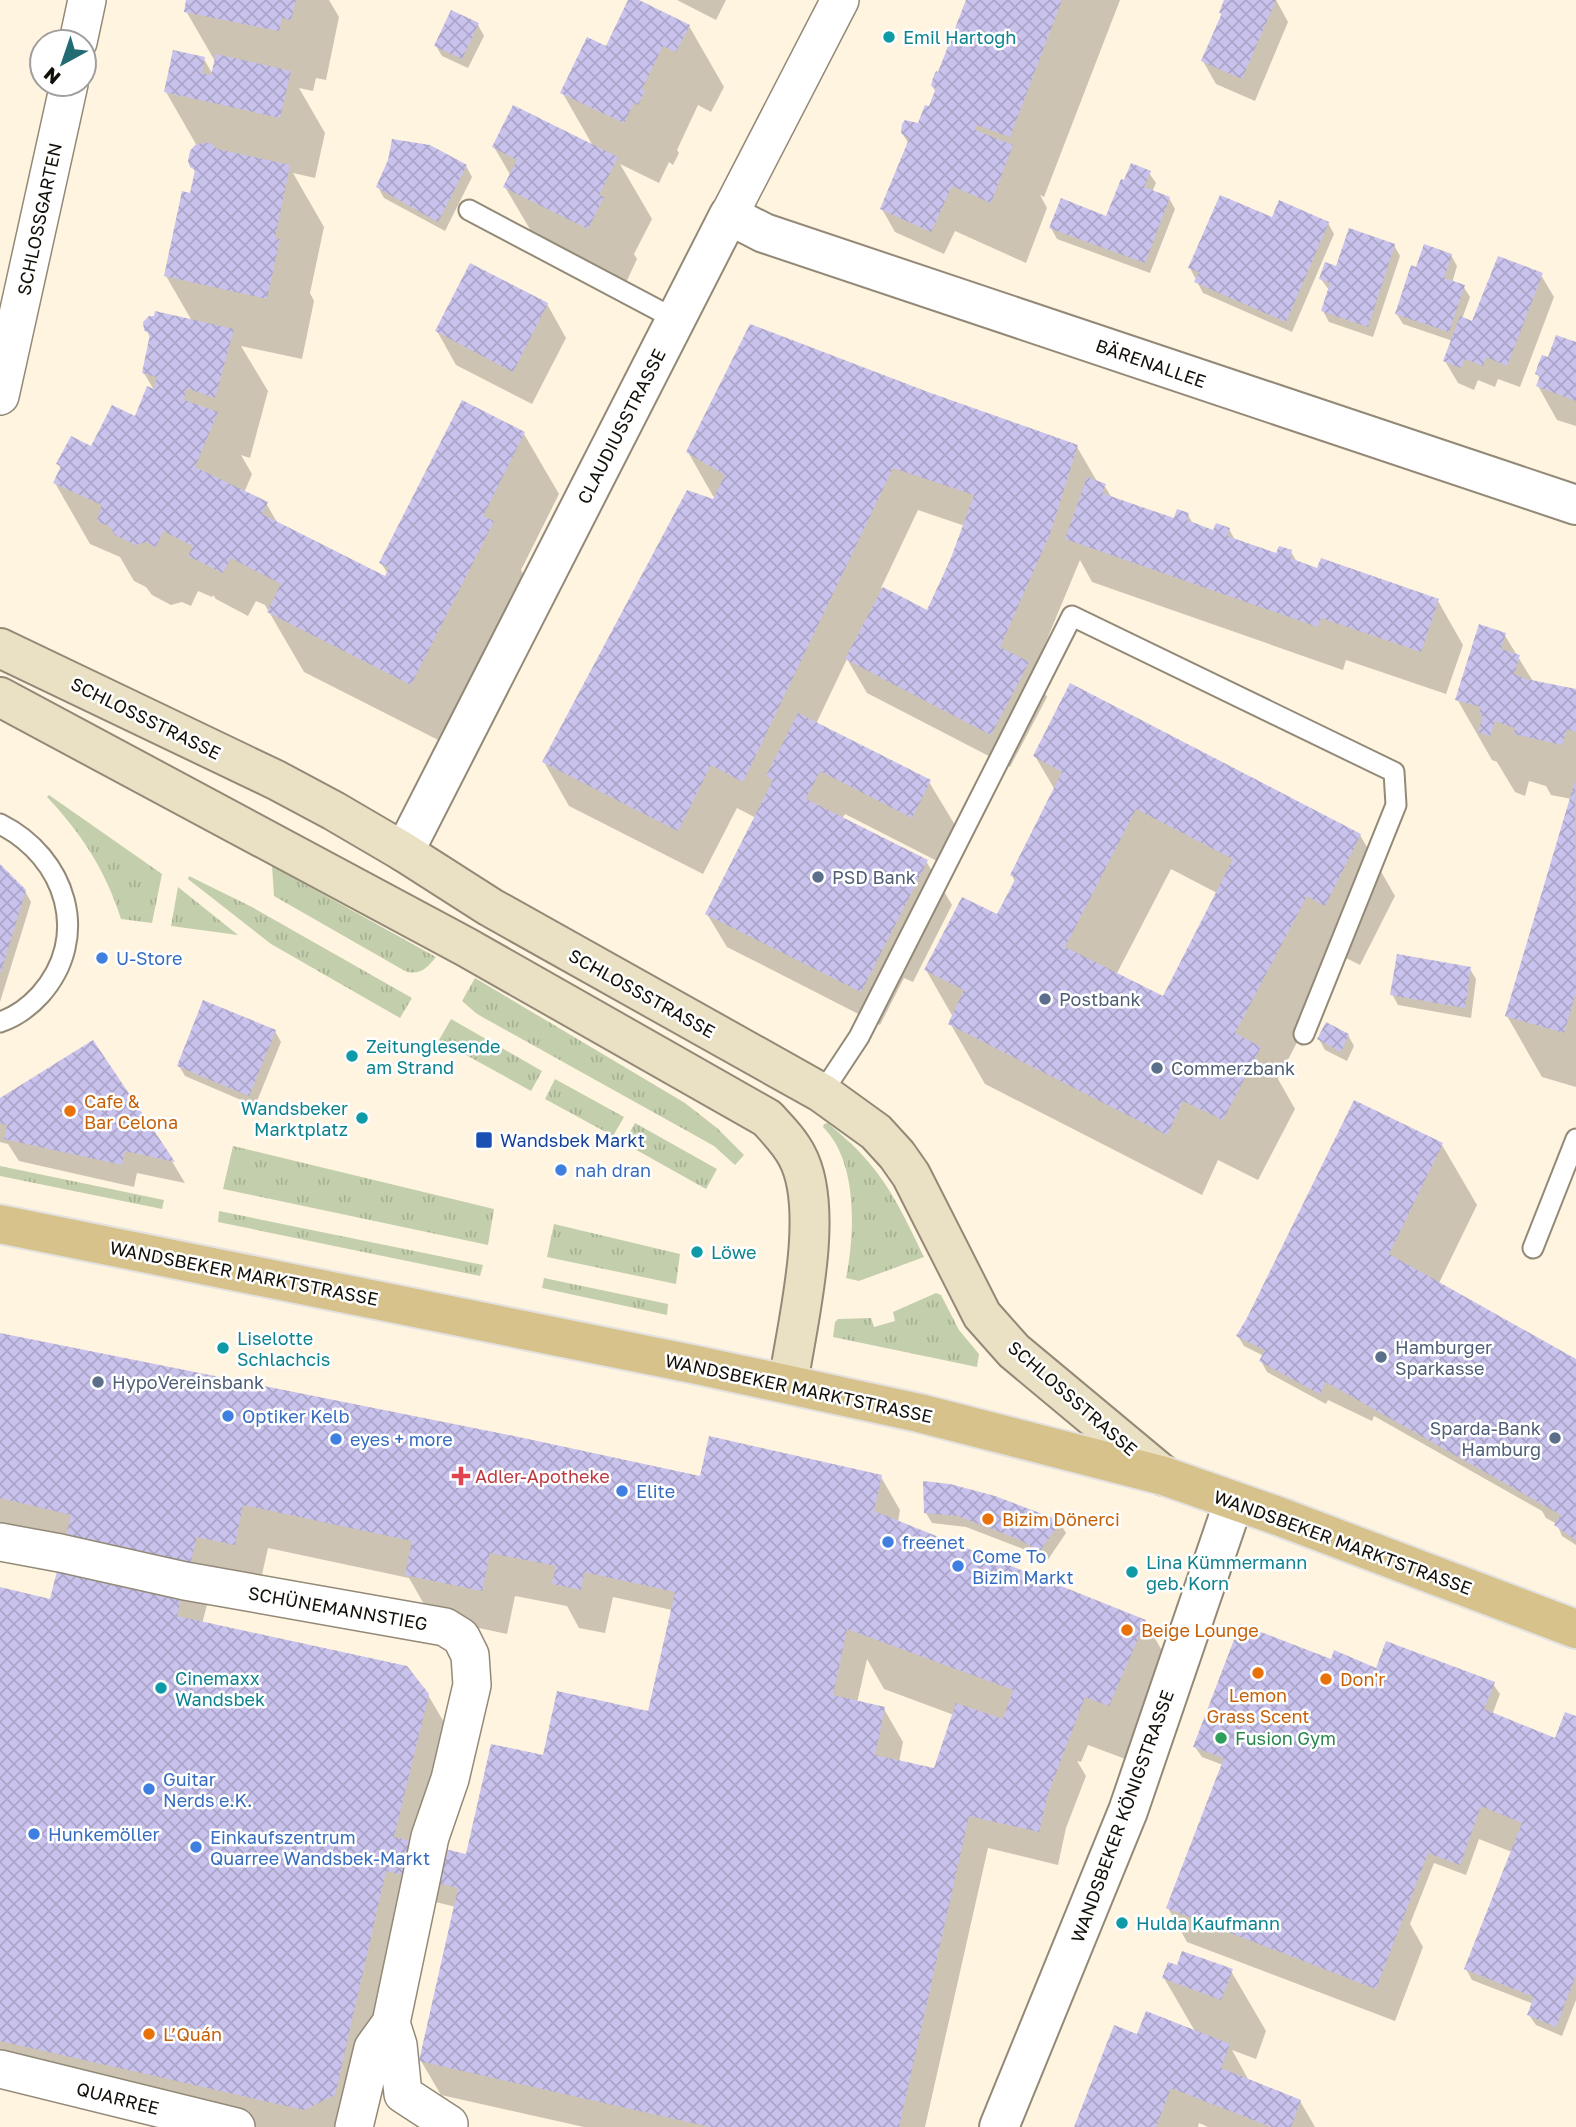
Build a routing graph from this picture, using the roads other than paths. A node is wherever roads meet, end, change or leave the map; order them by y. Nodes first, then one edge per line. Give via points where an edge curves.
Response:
1 (87, 0) edge
2 (840, 0) edge
3 (81, 28) edge
4 (66, 98) edge
5 (469, 211) dead end
6 (729, 215) junction
7 (675, 319) junction
8 (0, 396) edge
9 (1576, 505) edge
10 (0, 648) edge
11 (0, 697) edge
12 (0, 824) edge
13 (404, 852) junction
14 (307, 861) junction
15 (425, 925) junction
16 (0, 1023) edge
17 (1304, 1034) dead end
18 (822, 1093) junction
19 (1576, 1139) edge
20 (0, 1224) edge
21 (1532, 1248) dead end
22 (788, 1384) junction
23 (1164, 1476) junction
24 (1234, 1501) junction
25 (0, 1542) edge
26 (1576, 1629) edge
27 (391, 2023) junction
28 (0, 2069) edge
29 (452, 2126) edge
30 (236, 2127) edge
31 (354, 2127) edge
32 (999, 2127) edge

1 - 3 street
2 - 6 street, CLAUDIUSSTRASSE
4 - 8 street, SCHLOSSGARTEN
5 - 7 lane
6 - 7 street, CLAUDIUSSTRASSE
6 - 9 street, BÄRENALLEE via 764,233
7 - 13 street, CLAUDIUSSTRASSE
10 - 13 main road, SCHLOSSSTRASSE via 276,780
11 - 14 main road
12 - 16 lane via 18,833 45,858 61,890 68,923 60,962 47,987 18,1014
13 - 14 main road via 362,867
13 - 15 main road via 408,883
13 - 18 main road, SCHLOSSSTRASSE via 489,907
14 - 15 main road
15 - 22 main road via 768,1118 782,1134 798,1157 810,1213 807,1266
17 - 18 lane via 1396,804 1394,772 1072,616 859,1037
18 - 23 main road, SCHLOSSSTRASSE via 876,1132 897,1155 982,1315 1014,1351
19 - 21 lane
20 - 22 main road, WANDSBEKER MARKTSTRASSE
22 - 23 main road, WANDSBEKER MARKTSTRASSE
23 - 24 main road, WANDSBEKER MARKTSTRASSE
24 - 26 main road, WANDSBEKER MARKTSTRASSE
24 - 32 street, WANDSBEKER KÖNIGSTRASSE via 1128,1811
25 - 27 street, SCHÜNEMANNSTIEG via 185,1581 445,1627 461,1637 470,1655 472,1685 450,1779 430,1837
27 - 29 street via 404,2094
27 - 31 street, SCHÜNEMANNSTIEG via 373,2048
28 - 30 street, QUARREE

